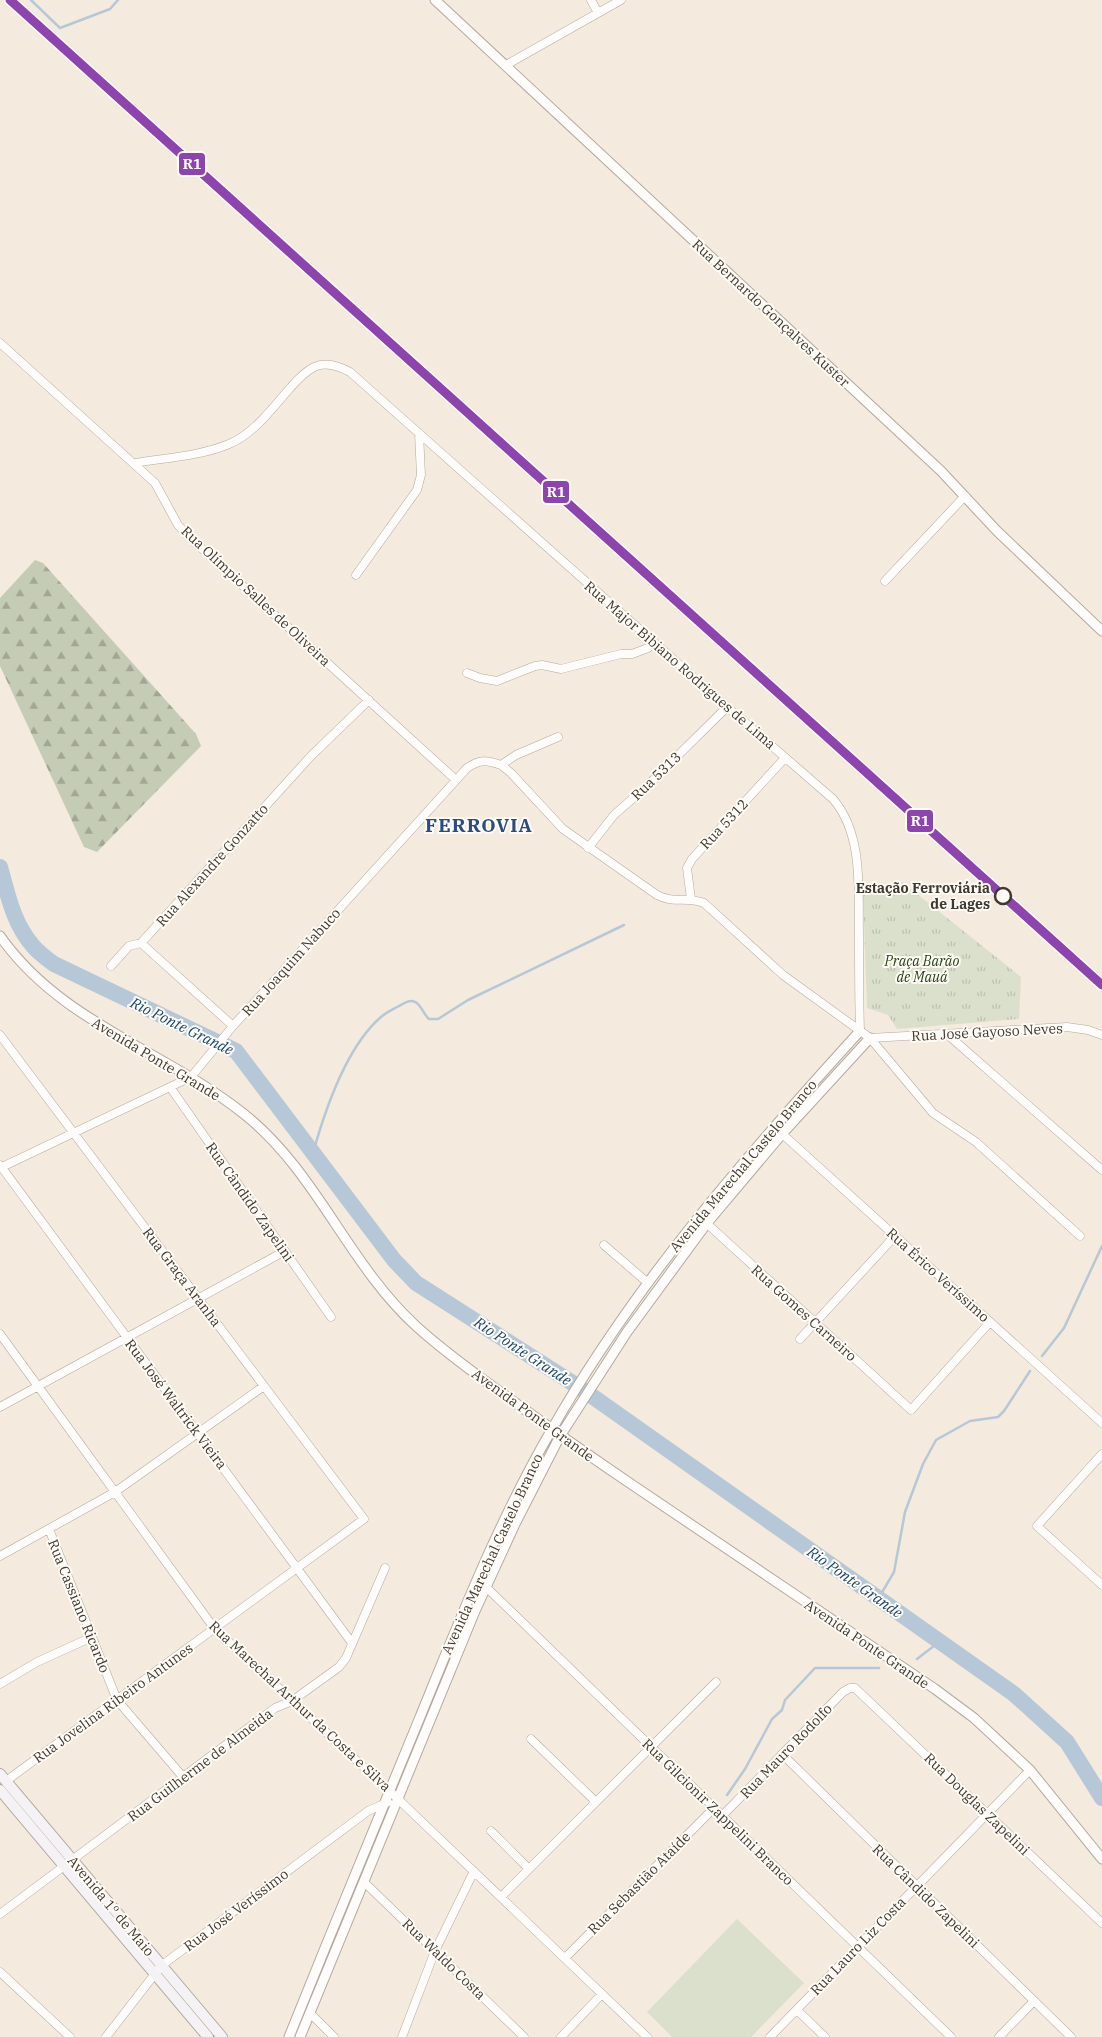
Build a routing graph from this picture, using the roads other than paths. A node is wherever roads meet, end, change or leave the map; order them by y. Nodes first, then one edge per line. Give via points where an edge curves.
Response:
1 (435, 0) edge
2 (591, 0) edge
3 (621, 0) edge
4 (598, 13) junction
5 (506, 65) junction
6 (0, 343) edge
7 (419, 433) junction
8 (135, 463) junction
9 (965, 496) junction
10 (356, 575) dead end
11 (885, 581) dead end
12 (1102, 631) edge
13 (654, 643) junction
14 (467, 673) dead end
15 (369, 700) junction
16 (726, 707) junction
17 (558, 737) dead end
18 (785, 758) junction
19 (501, 765) junction
20 (456, 780) junction
21 (588, 848) junction
22 (691, 899) junction
23 (0, 936) edge
24 (141, 943) junction
25 (111, 966) dead end
26 (233, 1026) junction
27 (860, 1031) junction
28 (0, 1035) edge
29 (948, 1035) junction
30 (1102, 1035) edge
31 (870, 1038) junction
32 (191, 1077) junction
33 (170, 1087) junction
34 (774, 1126) junction
35 (74, 1133) junction
36 (782, 1134) junction
37 (0, 1167) edge
38 (1102, 1170) edge
39 (698, 1216) junction
40 (707, 1224) junction
41 (895, 1236) junction
42 (1080, 1236) dead end
43 (604, 1245) dead end
44 (284, 1251) junction
45 (648, 1283) junction
46 (198, 1299) junction
47 (331, 1317) dead end
48 (990, 1322) junction
49 (815, 1323) junction
50 (0, 1334) edge
51 (127, 1338) junction
52 (800, 1340) dead end
53 (264, 1386) junction
54 (38, 1387) junction
55 (0, 1407) edge
56 (1102, 1423) edge
57 (551, 1430) junction
58 (197, 1433) junction
59 (560, 1436) junction
60 (1102, 1454) edge
61 (115, 1492) junction
62 (364, 1519) joint
63 (49, 1529) junction
64 (0, 1556) edge
65 (297, 1568) junction
66 (385, 1568) dead end
67 (479, 1575) junction
68 (1102, 1585) edge
69 (486, 1587) junction
70 (214, 1628) junction
71 (92, 1637) junction
72 (352, 1643) junction
73 (716, 1682) dead end
74 (0, 1684) edge
75 (850, 1688) joint
76 (117, 1700) junction
77 (292, 1701) junction
78 (531, 1739) dead end
79 (651, 1747) junction
80 (782, 1754) junction
81 (1030, 1770) junction
82 (3, 1777) edge
83 (183, 1777) junction
84 (0, 1790) edge
85 (389, 1791) junction
86 (398, 1799) junction
87 (596, 1802) junction
88 (385, 1803) junction
89 (714, 1808) junction
90 (988, 1814) junction
91 (722, 1816) junction
92 (491, 1831) dead end
93 (1102, 1859) edge
94 (68, 1863) junction
95 (529, 1869) junction
96 (474, 1871) junction
97 (364, 1882) junction
98 (917, 1886) junction
99 (501, 1897) junction
100 (0, 1914) edge
101 (1102, 1923) edge
102 (858, 1947) junction
103 (435, 1951) junction
104 (565, 1958) junction
105 (158, 1970) junction
106 (0, 1972) edge
107 (602, 1994) junction
108 (1034, 2001) junction
109 (797, 2010) junction
110 (310, 2013) junction
111 (70, 2037) edge
112 (106, 2037) edge
113 (208, 2037) edge
114 (222, 2037) edge
115 (289, 2037) edge
116 (300, 2037) edge
117 (334, 2037) edge
118 (402, 2037) edge
119 (524, 2037) edge
120 (562, 2037) edge
121 (647, 2037) edge
122 (770, 2037) edge
123 (825, 2037) edge
124 (950, 2037) edge
125 (999, 2037) edge
126 (1071, 2037) edge

1 - 5 street, Rua Bernardo Gonçalves Kuster
2 - 4 street
3 - 4 street
4 - 5 street
5 - 9 street, Rua Bernardo Gonçalves Kuster
6 - 8 street, Rua Olímpio Salles de Oliveira
7 - 8 street, Rua Major Bibiano Rodrigues de Lima via 350,372 327,364 315,366 300,378 258,424 230,444
7 - 10 street via 421,475 418,490
7 - 13 street, Rua Major Bibiano Rodrigues de Lima
8 - 15 street, Rua Olímpio Salles de Oliveira via 155,483 178,525 188,536
9 - 11 street
9 - 12 street, Rua Bernardo Gonçalves Kuster
13 - 14 street via 632,654 561,669 535,666 497,681
13 - 16 street, Rua Major Bibiano Rodrigues de Lima
15 - 20 street, Rua Olímpio Salles de Oliveira
15 - 24 street, Rua Alexandre Gonzatto via 311,756
16 - 18 street, Rua Major Bibiano Rodrigues de Lima
16 - 21 street, Rua 5313 via 614,815
17 - 19 street
18 - 22 street, Rua 5312 via 692,859 687,868
18 - 27 street, Rua Major Bibiano Rodrigues de Lima via 843,810 851,832 857,872
19 - 20 street, Rua Joaquim Nabuco via 484,760 475,763
19 - 21 street via 563,828
20 - 26 street, Rua Joaquim Nabuco
21 - 22 street via 664,899
22 - 27 street via 704,903 783,975
23 - 32 street, Avenida Ponte Grande via 20,963 71,1007
24 - 25 street, Rua Alexandre Gonzatto via 129,946
24 - 26 street
26 - 32 street, Rua Joaquim Nabuco
27 - 31 street
27 - 34 street, Avenida Marechal Castelo Branco
28 - 35 street, Rua Graça Aranha
29 - 30 street, Rua José Gayoso Neves via 1067,1028
29 - 31 street, Rua José Gayoso Neves
29 - 38 street
31 - 36 street, Avenida Marechal Castelo Branco
31 - 42 street via 933,1113 983,1148
32 - 33 street, Rua Joaquim Nabuco
32 - 57 street, Avenida Ponte Grande via 245,1114 274,1140 326,1208 372,1277 412,1323
33 - 35 street, Rua Joaquim Nabuco
33 - 44 street, Rua Cândido Zapelini
34 - 36 street, Rua Érico Veríssimo
34 - 39 street, Avenida Marechal Castelo Branco
35 - 37 street, Rua Joaquim Nabuco
35 - 46 street, Rua Graça Aranha
36 - 40 street, Avenida Marechal Castelo Branco
36 - 41 street, Rua Érico Veríssimo
37 - 51 street, Rua José Waltrick Vieira
39 - 40 street, Rua Gomes Carneiro
39 - 45 street, Avenida Marechal Castelo Branco
40 - 49 street, Rua Gomes Carneiro
40 - 59 street, Avenida Marechal Castelo Branco via 650,1299
41 - 48 street, Rua Érico Veríssimo
41 - 49 street
43 - 45 street
44 - 46 street
44 - 47 street, Rua Cândido Zapelini
45 - 57 street, Avenida Marechal Castelo Branco
46 - 51 street
46 - 53 street, Rua Graça Aranha
48 - 49 street, Rua Gomes Carneiro via 911,1410
48 - 56 street, Rua Érico Veríssimo
49 - 52 street
50 - 54 street, Rua Marechal Arthur da Costa e Silva
51 - 54 street
51 - 58 street, Rua José Waltrick Vieira
53 - 58 street
53 - 62 street, Rua Graça Aranha
54 - 55 street
54 - 61 street, Rua Marechal Arthur da Costa e Silva
57 - 59 street, Avenida Ponte Grande
57 - 67 street, Avenida Marechal Castelo Branco
58 - 61 street
58 - 65 street, Rua José Waltrick Vieira
59 - 69 street, Avenida Marechal Castelo Branco
59 - 81 street, Avenida Ponte Grande via 935,1689 974,1718
60 - 68 street via 1037,1526
61 - 63 street
61 - 70 street, Rua Marechal Arthur da Costa e Silva
62 - 65 street, Rua Jovelina Ribeiro Antunes
63 - 64 street
63 - 71 street, Rua Cassiano Ricardo
65 - 70 street, Rua Jovelina Ribeiro Antunes
65 - 72 street, Rua José Waltrick Vieira
66 - 72 street, Rua Guilherme de Almeida
67 - 69 street
67 - 85 street, Avenida Marechal Castelo Branco
69 - 79 street, Rua Gilcionir Zappelini Branco
69 - 86 street, Avenida Marechal Castelo Branco
70 - 76 street, Rua Jovelina Ribeiro Antunes
70 - 77 street, Rua Marechal Arthur da Costa e Silva
71 - 74 street via 37,1662
71 - 76 street, Rua Cassiano Ricardo
72 - 77 street, Rua Guilherme de Almeida via 342,1663
73 - 79 street
75 - 80 street, Rua Mauro Rodolfo
75 - 90 street, Rua Douglas Zapelini via 859,1690
76 - 82 street, Rua Jovelina Ribeiro Antunes
76 - 83 street, Rua Cassiano Ricardo
77 - 83 street, Rua Guilherme de Almeida via 275,1708
77 - 85 street, Rua Marechal Arthur da Costa e Silva
78 - 87 street
79 - 87 street
79 - 89 street, Rua Gilcionir Zappelini Branco
80 - 91 street, Rua Mauro Rodolfo
80 - 98 street, Rua Cândido Zapelini
81 - 90 street, Rua Lauro Liz Costa
81 - 93 street, Avenida Ponte Grande
82 - 94 main road, Avenida 1º de Maio
83 - 94 street, Rua Guilherme de Almeida
84 - 94 main road, Avenida 1º de Maio
85 - 86 street, Rua Marechal Arthur da Costa e Silva
85 - 88 street, Avenida Marechal Castelo Branco
86 - 88 street, Rua José Veríssimo
86 - 96 street, Rua Marechal Arthur da Costa e Silva
86 - 97 street, Avenida Marechal Castelo Branco
87 - 95 street
88 - 105 street, Rua José Veríssimo via 368,1811
88 - 115 street, Avenida Marechal Castelo Branco
89 - 91 street, Rua Gilcionir Zappelini Branco
89 - 104 street, Rua Sebastião Ataíde
90 - 98 street, Rua Lauro Liz Costa
90 - 101 street, Rua Douglas Zapelini
91 - 102 street, Rua Gilcionir Zappelini Branco
92 - 95 street
94 - 100 street, Rua Guilherme de Almeida
94 - 105 main road, Avenida 1º de Maio
95 - 99 street
96 - 99 street, Rua Marechal Arthur da Costa e Silva
96 - 103 street
97 - 103 street, Rua Waldo Costa
97 - 110 street, Avenida Marechal Castelo Branco
98 - 102 street, Rua Lauro Liz Costa
98 - 108 street, Rua Cândido Zapelini
99 - 104 street, Rua Marechal Arthur da Costa e Silva
102 - 109 street, Rua Lauro Liz Costa
102 - 124 street, Rua Gilcionir Zappelini Branco
103 - 118 street
103 - 119 street, Rua Waldo Costa
104 - 107 street, Rua Marechal Arthur da Costa e Silva
105 - 112 street, Rua José Veríssimo
105 - 113 main road, Avenida 1º de Maio
105 - 114 main road, Avenida 1º de Maio
106 - 111 street
107 - 120 street
107 - 121 street, Rua Marechal Arthur da Costa e Silva
108 - 125 street
108 - 126 street, Rua Cândido Zapelini
109 - 122 street, Rua Lauro Liz Costa
109 - 123 street
110 - 116 street, Avenida Marechal Castelo Branco
110 - 117 street

